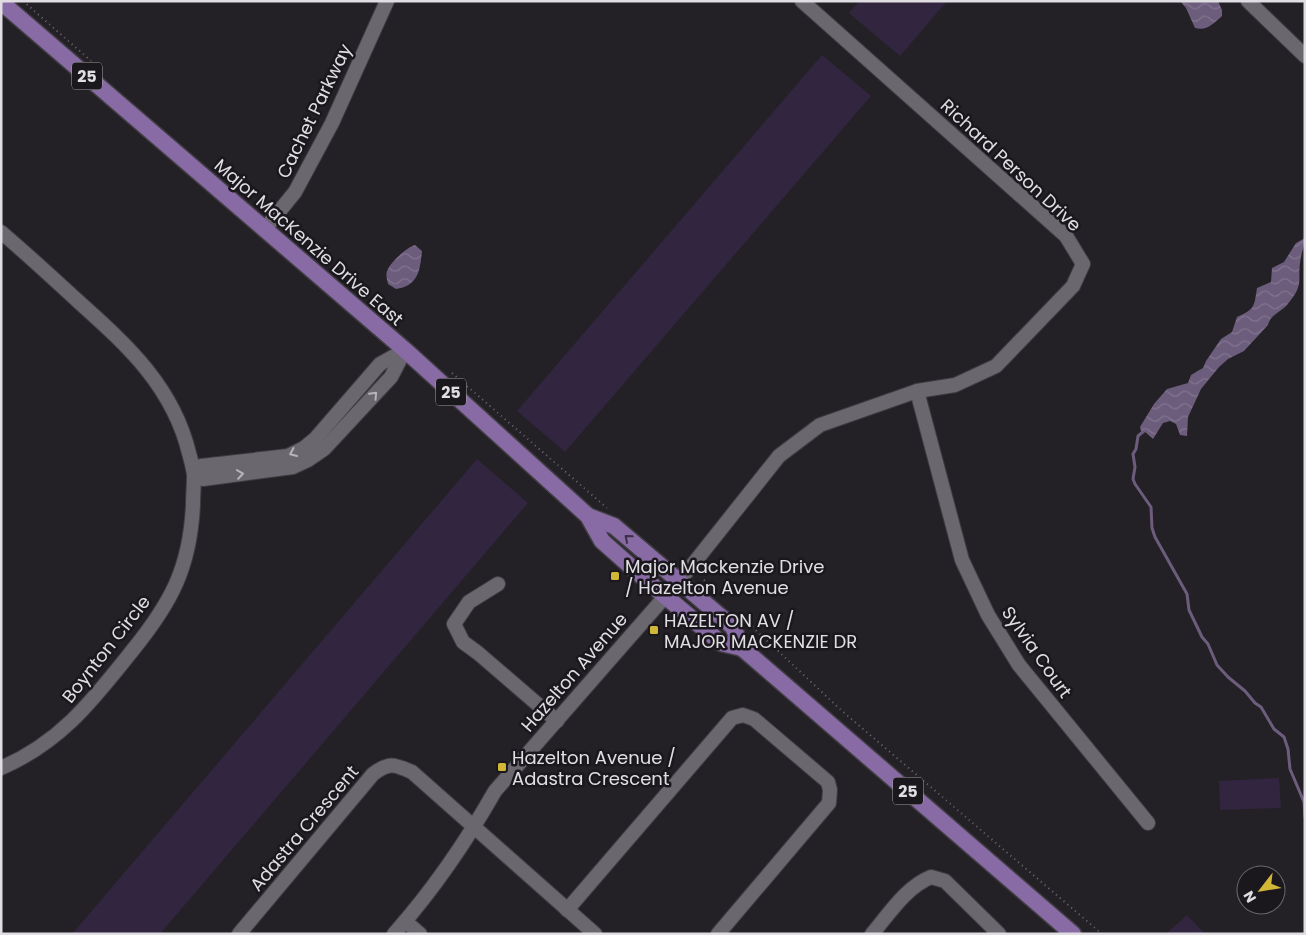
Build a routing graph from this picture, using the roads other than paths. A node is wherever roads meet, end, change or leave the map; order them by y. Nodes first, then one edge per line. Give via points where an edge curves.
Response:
1 (387, 1) edge
2 (802, 1) edge
3 (1248, 1) edge
4 (1, 2) edge
5 (1305, 56) edge
6 (264, 230) junction
7 (1, 232) edge
8 (405, 350) junction
9 (917, 391) junction
10 (194, 473) junction
11 (588, 516) junction
12 (679, 581) junction
13 (498, 584) dead end
14 (665, 596) junction
15 (742, 648) junction
16 (557, 720) junction
17 (1, 768) edge
18 (1148, 823) dead end
19 (474, 827) junction
20 (567, 910) junction
21 (405, 921) junction
22 (239, 934) edge
23 (394, 934) edge
24 (420, 934) edge
25 (595, 934) edge
26 (718, 934) edge
27 (872, 934) edge
28 (999, 934) edge
29 (1073, 934) edge

1 - 6 street, Cachet Parkway via 332,123 296,192
2 - 9 street, Richard Person Drive via 1066,236 1083,264 1073,286 996,366 955,385
3 - 5 street
4 - 6 main road, Major MacKenzie Drive East / 25
6 - 8 main road, Major MacKenzie Drive East / 25
7 - 10 street, Boynton Circle via 125,343 154,377 184,433
8 - 10 street via 392,374 319,444 308,460 293,466 203,479
8 - 11 main road, Major MacKenzie Drive East / 25
9 - 12 street, Richard Person Drive via 820,425 779,456
9 - 18 street, Sylvia Court via 962,560 988,615 1019,665
10 - 17 street, Boynton Circle via 191,532 182,571 153,625 73,720 48,742
12 -> 11 main road, Major MacKenzie Drive East / 25 via 614,526
11 - 14 main road, Major MacKenzie Drive East / 25 via 602,541
12 - 14 street, Hazelton Avenue
12 - 15 main road, Major MacKenzie Drive East / 25 via 733,627
13 - 16 street via 468,602 454,624 463,642
14 - 15 main road, Major MacKenzie Drive East / 25 via 721,643
14 - 16 street, Hazelton Avenue
15 - 29 main road, Major MacKenzie Drive East / 25
16 - 19 street, Hazelton Avenue via 495,791
19 - 20 street, Adastra Crescent
19 - 21 street, Hazelton Avenue via 442,876
19 - 22 street, Adastra Crescent via 412,772 392,764 381,768
20 - 25 street, Adastra Crescent
20 - 26 street via 732,718 743,715 754,719 828,782 829,803
21 - 23 street, Hazelton Avenue
21 - 24 street
27 - 28 street via 911,889 931,877 944,881

